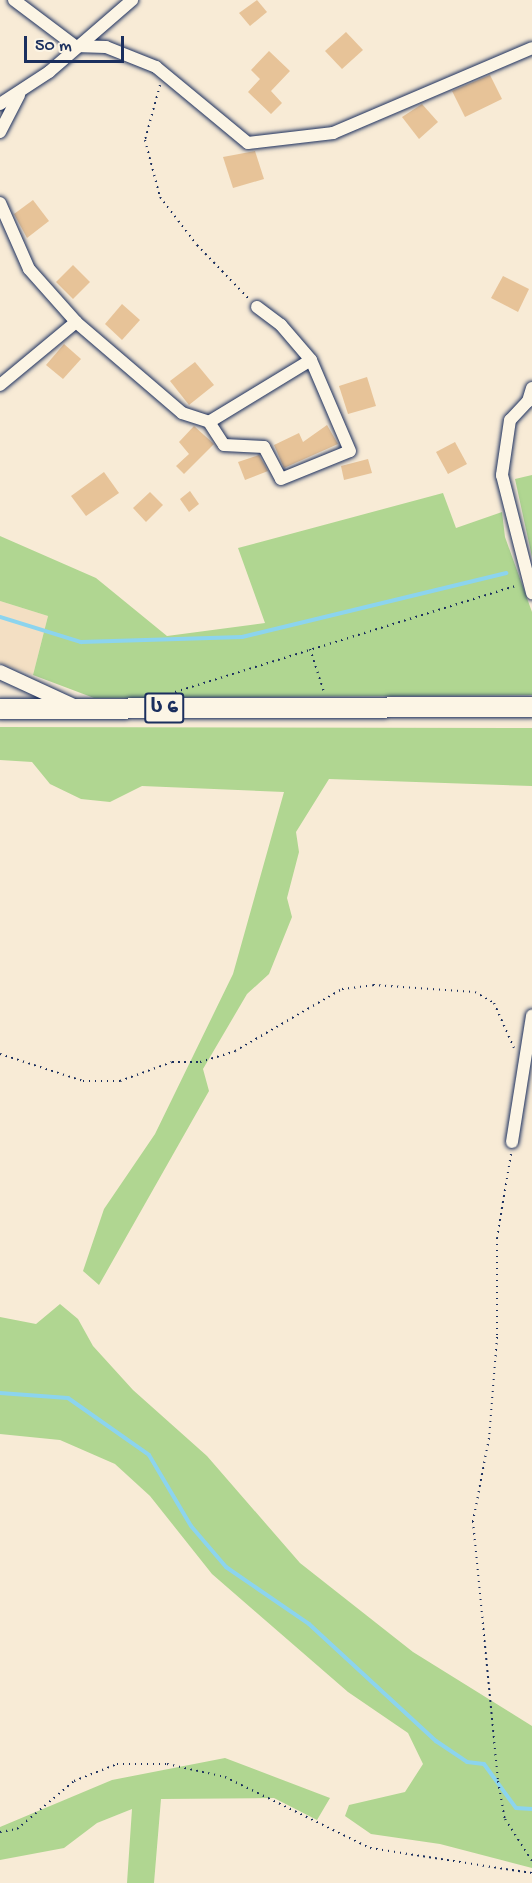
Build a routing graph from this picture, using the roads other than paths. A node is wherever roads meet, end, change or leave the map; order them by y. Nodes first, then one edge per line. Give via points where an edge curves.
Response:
1 (14, 0) edge
2 (132, 0) edge
3 (75, 46) junction
4 (532, 48) edge
5 (19, 95) junction
6 (0, 104) edge
7 (0, 132) edge
8 (0, 204) edge
9 (257, 307) road end
10 (76, 322) junction
11 (310, 360) junction
12 (0, 385) edge
13 (532, 388) edge
14 (209, 422) junction
15 (529, 588) edge
16 (0, 672) edge
17 (532, 707) edge
18 (0, 709) edge
19 (82, 709) junction
20 (532, 1016) edge
21 (512, 1142) road end

1 - 3 street
2 - 3 street
3 - 4 street via 128,53 166,75 248,143 333,133
3 - 5 street
5 - 6 street
5 - 7 street
8 - 10 street via 29,269
9 - 11 street via 281,325
10 - 12 street
10 - 14 street via 182,413
11 - 14 street
11 - 14 street via 350,451 281,478 264,447 224,445
13 - 15 street via 528,401 510,420 502,475
16 - 19 street
17 - 19 highway, ს 6
18 - 19 highway, ს 6
20 - 21 street

